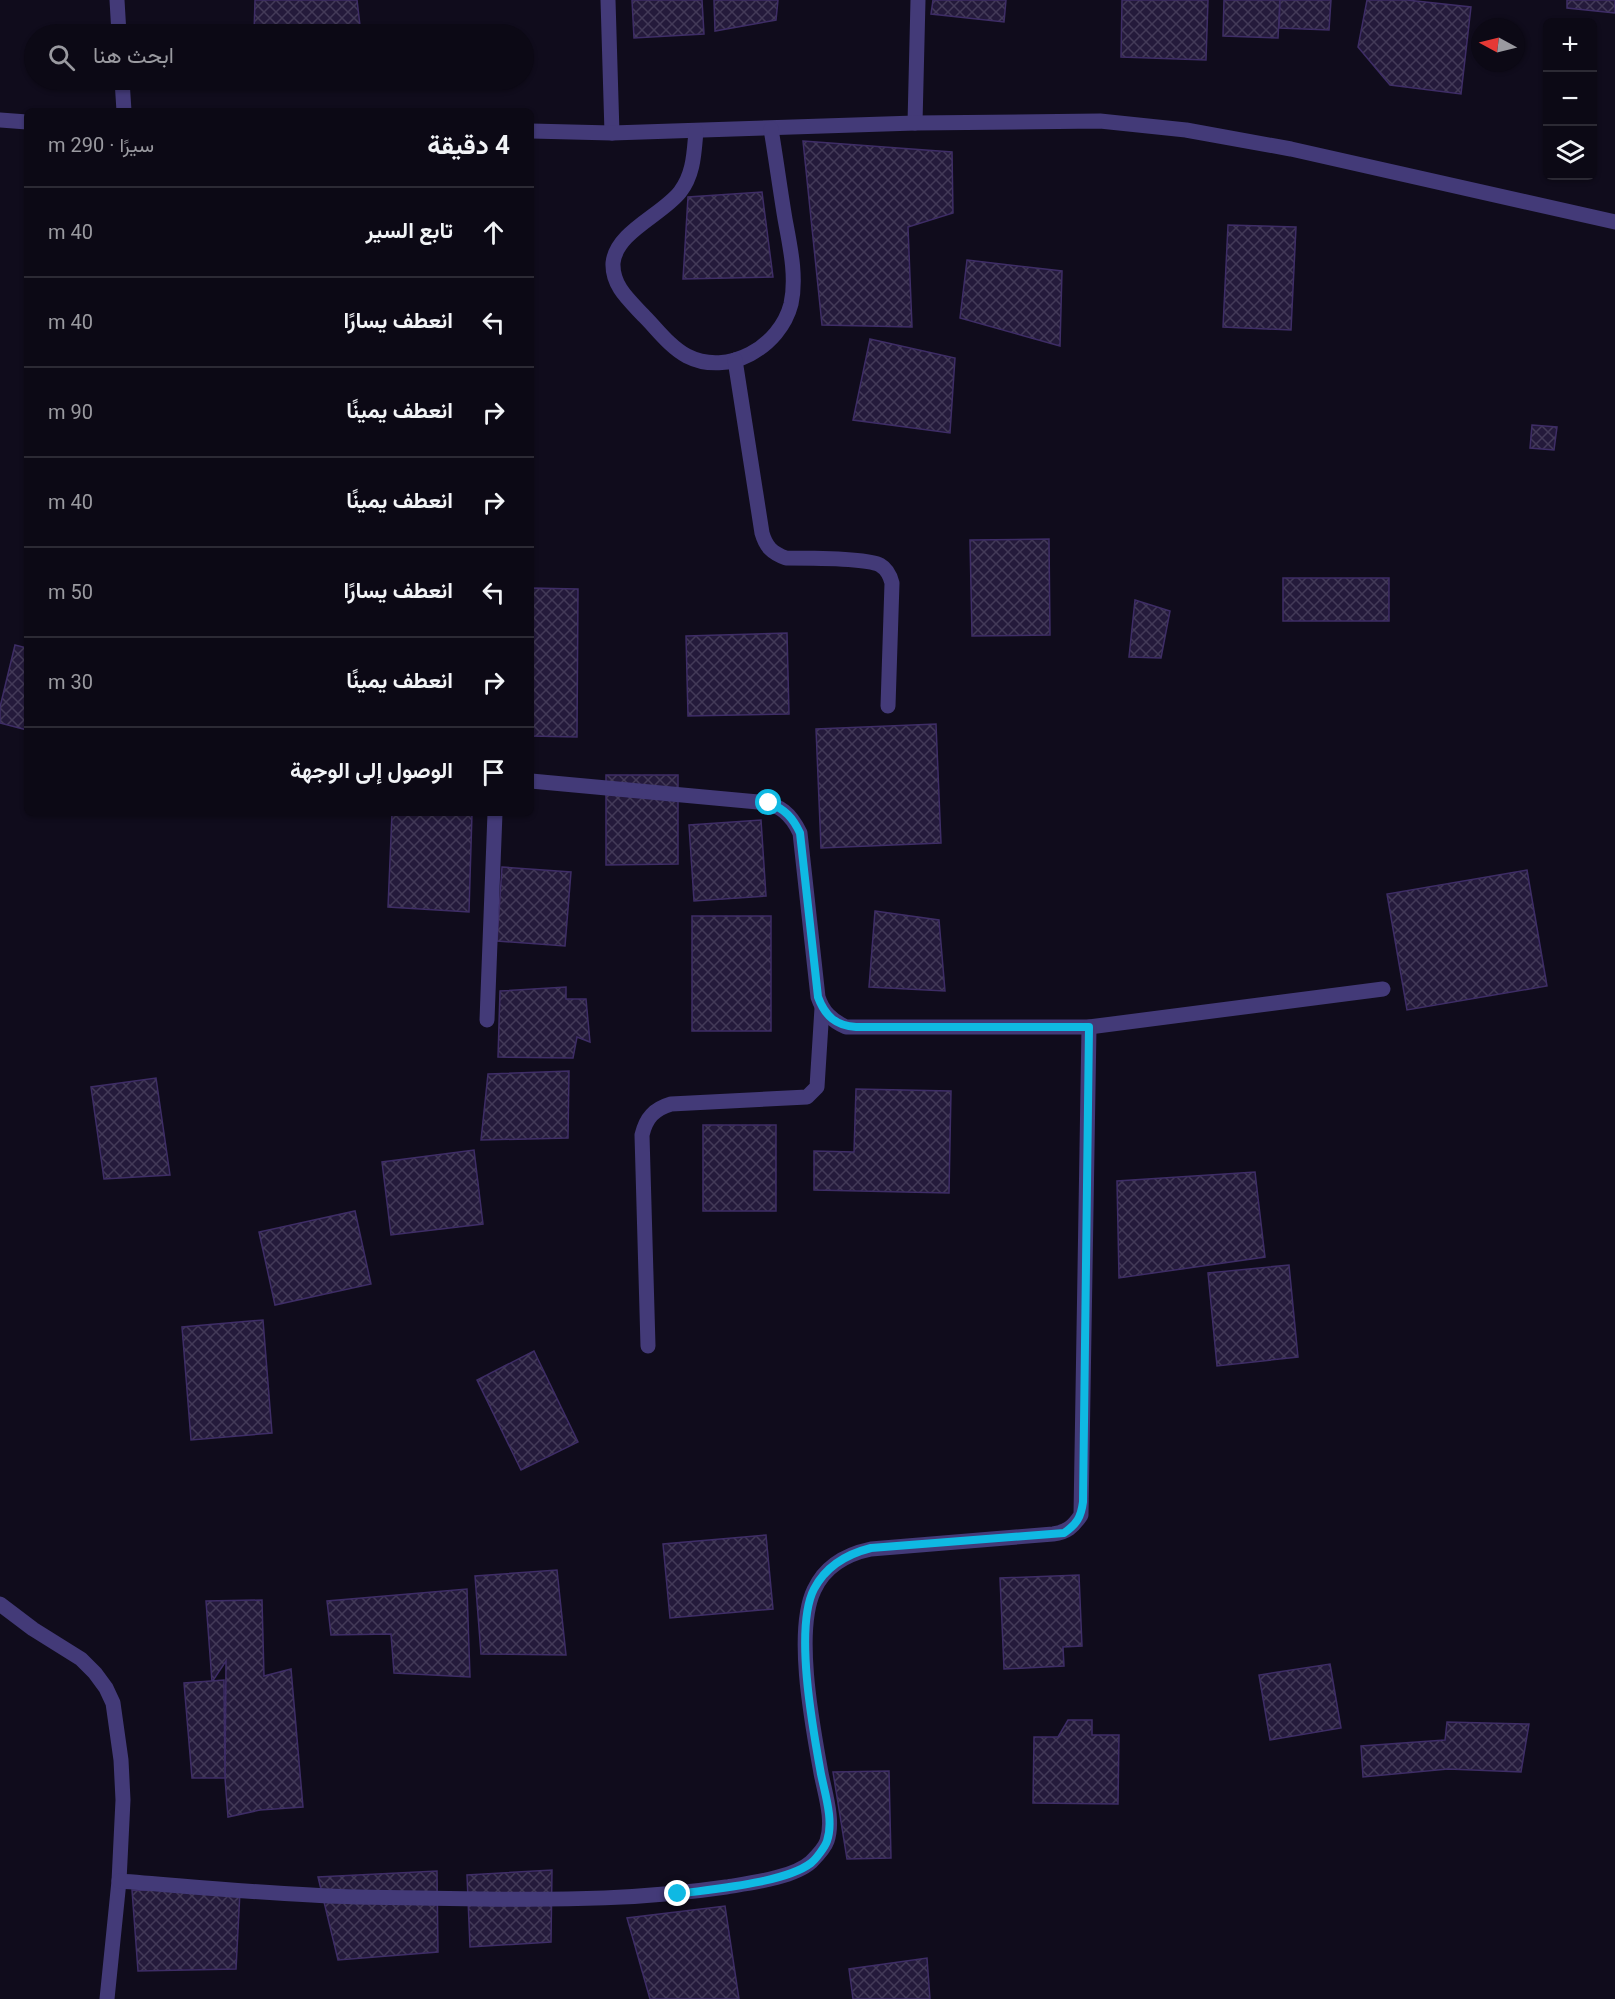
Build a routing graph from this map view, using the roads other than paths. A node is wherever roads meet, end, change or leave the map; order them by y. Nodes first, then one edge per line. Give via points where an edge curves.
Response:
1 (117, 0) edge
2 (608, 0) edge
3 (918, 0) edge
4 (118, 24) edge
5 (122, 90) edge
6 (123, 108) edge
7 (0, 120) edge
8 (24, 122) edge
9 (915, 123) junction
10 (771, 129) junction
11 (696, 131) junction
12 (534, 132) edge
13 (612, 133) junction
14 (1615, 222) edge
15 (735, 360) junction
16 (888, 705) dead end
17 (534, 781) edge
18 (495, 816) edge
19 (1383, 989) dead end
20 (822, 1008) junction
21 (487, 1020) dead end
22 (1089, 1027) junction
23 (648, 1346) dead end
24 (0, 1604) edge
25 (119, 1881) junction
26 (107, 1999) edge

1 - 4 street
2 - 13 street
3 - 9 street
5 - 6 street
7 - 8 street
9 - 10 street
9 - 14 street via 1100,122 1186,130 1291,149
10 - 11 street
10 - 15 street via 792,262 791,302 783,323 767,344
11 - 13 street
11 - 15 street via 690,176 669,204 621,243 613,272 621,291 686,356 717,363
12 - 13 street
15 - 16 street via 764,542 786,558 871,561 890,575
17 - 20 street via 759,802 780,807 789,814 800,833
18 - 21 street
19 - 22 street
20 - 22 street via 836,1023 846,1027
20 - 23 street via 816,1087 807,1097 671,1104 659,1108 645,1125 642,1135
22 - 25 street via 1081,1515 1064,1533 864,1550 842,1559 820,1579 807,1619 806,1658 812,1725 830,1819 827,1842 810,1863 761,1882 678,1894 572,1900 354,1897
24 - 25 street via 81,1659 106,1688 113,1703 123,1800
25 - 26 street

